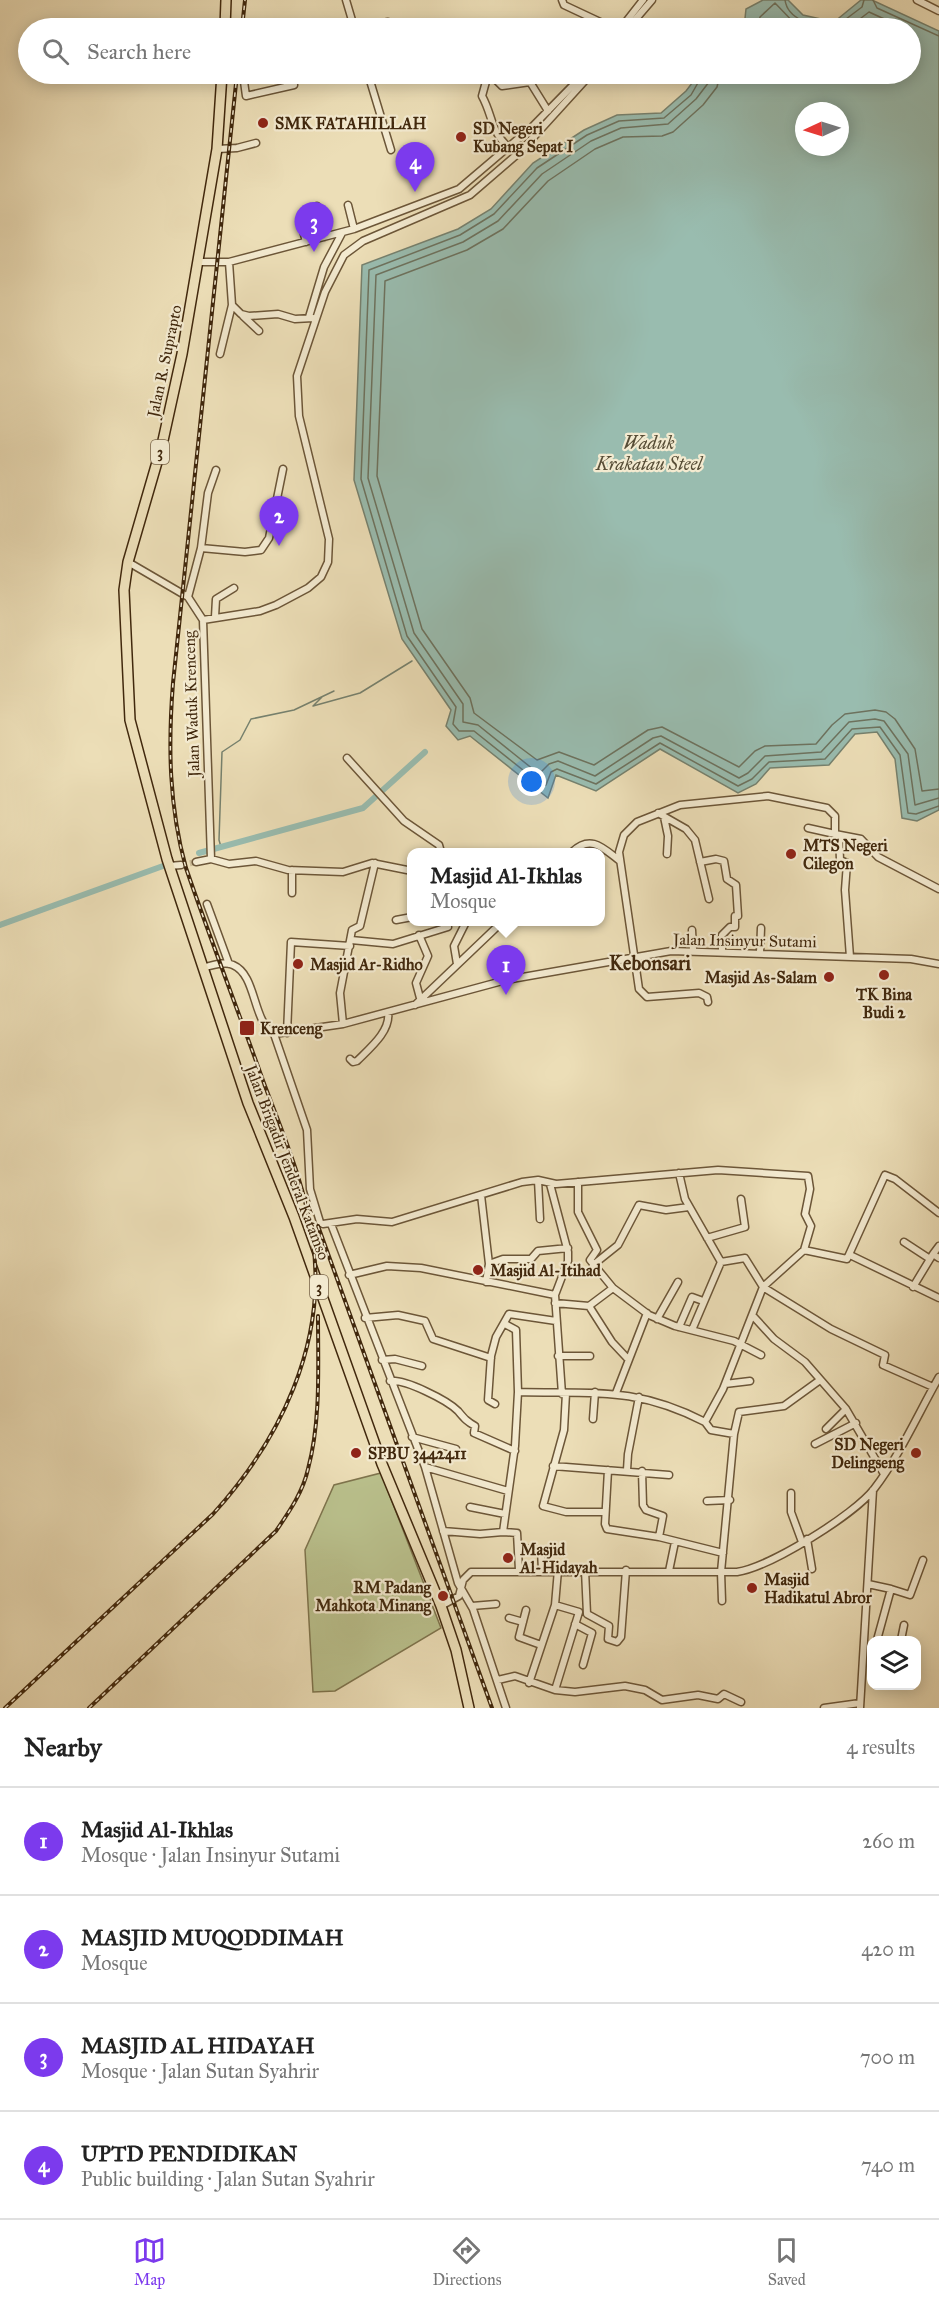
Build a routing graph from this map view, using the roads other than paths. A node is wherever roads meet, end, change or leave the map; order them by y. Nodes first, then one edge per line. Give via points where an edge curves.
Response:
1 (226, 0) edge
2 (346, 0) edge
3 (562, 0) edge
4 (643, 0) edge
5 (652, 0) edge
6 (917, 0) edge
7 (939, 11) edge
8 (225, 18) edge
9 (350, 18) edge
10 (592, 18) edge
11 (629, 18) edge
12 (637, 18) edge
13 (221, 84) edge
14 (244, 84) edge
15 (371, 84) edge
16 (485, 84) edge
17 (502, 84) edge
18 (518, 84) edge
19 (531, 84) edge
20 (574, 84) edge
21 (582, 84) edge
22 (294, 85) dead end
23 (548, 111) junction
24 (256, 143) dead end
25 (508, 147) junction
26 (217, 149) junction
27 (391, 150) dead end
28 (348, 205) dead end
29 (314, 207) dead end
30 (300, 219) dead end
31 (354, 229) junction
32 (342, 233) junction
33 (324, 237) junction
34 (306, 242) junction
35 (199, 262) junction
36 (229, 262) junction
37 (232, 305) junction
38 (241, 314) junction
39 (313, 318) junction
40 (259, 331) dead end
41 (220, 354) dead end
42 (283, 469) dead end
43 (216, 470) dead end
44 (201, 548) junction
45 (128, 562) junction
46 (234, 588) dead end
47 (188, 597) junction
48 (215, 617) junction
49 (202, 620) junction
50 (347, 758) dead end
51 (661, 815) junction
52 (157, 827) joint
53 (808, 828) dead end
54 (837, 835) junction
55 (440, 848) edge
56 (578, 848) edge
57 (602, 848) edge
58 (605, 850) edge
59 (210, 852) junction
60 (667, 854) dead end
61 (620, 861) junction
62 (196, 862) tunnel mouth
63 (700, 862) junction
64 (375, 863) junction
65 (168, 864) junction
66 (181, 865) tunnel mouth
67 (292, 870) junction
68 (407, 870) edge
69 (939, 889) edge
70 (292, 893) dead end
71 (709, 899) dead end
72 (207, 904) dead end
73 (407, 918) edge
74 (396, 920) dead end
75 (448, 926) edge
76 (464, 926) edge
77 (497, 926) edge
78 (761, 928) dead end
79 (692, 930) dead end
80 (419, 935) junction
81 (350, 943) junction
82 (693, 950) junction
83 (723, 951) junction
84 (760, 953) junction
85 (636, 956) junction
86 (849, 957) junction
87 (229, 964) junction
88 (456, 964) junction
89 (939, 964) edge
90 (205, 967) junction
91 (420, 998) junction
92 (708, 1002) dead end
93 (415, 1005) junction
94 (388, 1012) junction
95 (342, 1024) junction
96 (287, 1033) junction
97 (274, 1034) junction
98 (350, 1059) dead end
99 (679, 1173) junction
100 (538, 1180) junction
101 (578, 1182) junction
102 (550, 1184) junction
103 (481, 1195) junction
104 (741, 1199) dead end
105 (689, 1207) junction
106 (939, 1213) edge
107 (540, 1220) dead end
108 (327, 1224) junction
109 (707, 1238) junction
110 (904, 1242) dead end
111 (939, 1246) edge
112 (568, 1248) junction
113 (804, 1250) junction
114 (850, 1255) junction
115 (934, 1257) edge
116 (721, 1262) junction
117 (489, 1264) junction
118 (593, 1264) junction
119 (348, 1275) junction
120 (486, 1282) junction
121 (678, 1282) dead end
122 (764, 1287) junction
123 (913, 1287) junction
124 (613, 1288) junction
125 (555, 1295) junction
126 (939, 1298) edge
127 (703, 1301) junction
128 (555, 1303) junction
129 (589, 1306) junction
130 (647, 1313) junction
131 (753, 1316) junction
132 (365, 1318) junction
133 (657, 1319) junction
134 (556, 1321) junction
135 (505, 1323) junction
136 (679, 1327) junction
137 (692, 1330) junction
138 (741, 1344) junction
139 (761, 1355) dead end
140 (558, 1356) junction
141 (590, 1356) dead end
142 (491, 1358) junction
143 (627, 1358) junction
144 (382, 1360) junction
145 (422, 1366) dead end
146 (939, 1377) edge
147 (820, 1380) junction
148 (390, 1381) junction
149 (750, 1381) dead end
150 (725, 1384) junction
151 (933, 1387) junction
152 (518, 1392) junction
153 (595, 1392) junction
154 (564, 1393) junction
155 (616, 1393) junction
156 (639, 1396) junction
157 (495, 1404) dead end
158 (846, 1408) junction
159 (592, 1419) dead end
160 (705, 1422) junction
161 (856, 1423) junction
162 (826, 1429) dead end
163 (734, 1434) junction
164 (412, 1437) junction
165 (815, 1444) dead end
166 (456, 1449) dead end
167 (515, 1451) junction
168 (553, 1466) junction
169 (425, 1467) junction
170 (608, 1470) junction
171 (627, 1470) junction
172 (642, 1471) junction
173 (669, 1474) dead end
174 (884, 1474) junction
175 (873, 1490) junction
176 (508, 1491) junction
177 (791, 1493) dead end
178 (730, 1500) junction
179 (707, 1501) dead end
180 (470, 1507) dead end
181 (605, 1512) junction
182 (506, 1514) junction
183 (443, 1531) junction
184 (503, 1533) junction
185 (659, 1537) junction
186 (804, 1541) junction
187 (675, 1542) junction
188 (518, 1548) junction
189 (723, 1553) junction
190 (923, 1560) dead end
191 (812, 1569) dead end
192 (519, 1570) junction
193 (542, 1570) junction
194 (558, 1570) junction
195 (585, 1570) junction
196 (626, 1570) junction
197 (669, 1571) junction
198 (721, 1572) junction
199 (868, 1584) junction
200 (891, 1589) junction
201 (462, 1593) junction
202 (722, 1601) dead end
203 (496, 1604) dead end
204 (555, 1605) junction
205 (441, 1606) junction
206 (472, 1606) junction
207 (526, 1610) dead end
208 (509, 1618) dead end
209 (523, 1622) junction
210 (575, 1624) junction
211 (904, 1625) dead end
212 (878, 1636) edge
213 (902, 1636) edge
214 (541, 1645) junction
215 (862, 1648) junction
216 (867, 1649) edge
217 (583, 1665) dead end
218 (498, 1680) junction
219 (529, 1683) junction
220 (555, 1690) junction
221 (741, 1701) dead end
222 (860, 1706) edge
223 (469, 1708) edge
224 (506, 1708) edge
225 (824, 1708) edge

1 - 8 highway
2 - 9 street
3 - 10 street via 564,5
4 - 11 street
5 - 12 street
6 - 7 street
13 - 26 highway, Jalan R. Suprapto / 3
14 - 22 street via 246,96
15 - 27 street
16 - 25 street via 482,96 492,129
17 - 18 street
19 - 23 street
20 - 23 street
21 - 39 street, Jalan Waduk Krenceng via 521,151 470,195 363,241 344,255
23 - 25 street
24 - 26 street
25 - 31 street via 459,189
26 - 35 highway, Jalan R. Suprapto / 3
28 - 31 street
29 - 33 street via 317,206
30 - 34 street
31 - 32 street
32 - 33 street
32 - 39 street via 323,271
33 - 34 street
34 - 36 street
35 - 36 street
35 - 45 highway, Jalan R. Suprapto / 3 via 162,445
36 - 37 street
37 - 38 street
37 - 41 street
38 - 39 street
38 - 40 street
39 - 48 street, Jalan Waduk Krenceng via 297,376 297,392 299,416 329,539 328,562 321,577 294,596 260,611
42 - 44 street via 269,538 261,550
43 - 44 street via 208,493
44 - 47 street
45 - 47 street
45 - 52 highway, Jalan R. Suprapto / 3 via 123,608 127,703
46 - 48 street via 216,599
47 - 49 street
48 - 49 street, Jalan Waduk Krenceng
49 - 59 street, Jalan Waduk Krenceng
50 - 55 street via 393,810
51 - 54 street via 680,805 768,796 827,808 835,816
51 - 60 street via 668,836
51 - 61 street via 637,822 624,836 619,848
51 - 63 street via 691,833
52 - 65 highway, Jalan Brigadir Jenderal Katamso / 3
53 - 54 street
54 - 69 street via 861,839 879,857
54 - 86 street via 840,860 847,863
56 - 57 street via 585,843
58 - 61 street
59 - 62 street
59 - 67 street via 229,864 256,861
61 - 85 street
63 - 71 street
63 - 83 street via 724,861 727,879 736,885 738,916 735,927 722,934
64 - 67 street via 343,872
64 - 68 street
64 - 81 street via 360,926 353,928
65 - 66 street
65 - 90 highway, Jalan Brigadir Jenderal Katamso / 3
67 - 70 street
72 - 87 street
73 - 74 street
75 - 80 street
76 - 88 street via 454,946
77 - 88 street
78 - 84 street
79 - 82 street
80 - 81 street via 393,944
80 - 91 street via 428,956 416,983
81 - 95 street via 340,993
81 - 96 street via 291,942
82 - 83 street, Jalan Insinyur Sutami
82 - 85 street, Jalan Insinyur Sutami
83 - 84 street, Jalan Insinyur Sutami
84 - 86 street, Jalan Insinyur Sutami
85 - 92 street via 639,989 647,998 699,993
85 - 93 street, Jalan Insinyur Sutami via 506,980
86 - 89 street, Jalan Insinyur Sutami
87 - 90 street
87 - 97 street via 237,967 245,979 263,1023
88 - 91 street
90 - 205 highway, Jalan Brigadir Jenderal Katamso / 3 via 248,1103 294,1218 382,1464
91 - 93 street
93 - 94 street, Jalan Insinyur Sutami
94 - 95 street, Jalan Insinyur Sutami
94 - 98 street via 385,1030 357,1061
95 - 96 street, Jalan Insinyur Sutami
96 - 97 street, Jalan Insinyur Sutami
97 - 108 street via 307,1130 311,1196 320,1222
99 - 101 street
99 - 105 street via 682,1194
99 - 113 street via 731,1170 808,1176 810,1189 805,1214 811,1226
100 - 102 street
100 - 103 street
100 - 107 street
101 - 102 street
101 - 118 street via 578,1212 597,1250 590,1259
102 - 112 street
103 - 108 street via 392,1222 357,1219
103 - 117 street
104 - 109 street via 745,1227
105 - 109 street
105 - 118 street via 666,1210 640,1205 618,1245
106 - 114 street via 885,1175
108 - 119 street
109 - 116 street
110 - 115 street
111 - 115 street
112 - 117 street via 539,1250 531,1259 503,1259
112 - 125 street via 568,1261
113 - 114 street via 842,1259
113 - 122 street
114 - 123 street
115 - 123 street
116 - 122 street via 746,1258
116 - 127 street
117 - 120 street
118 - 124 street
119 - 120 street via 405,1266
119 - 132 street
120 - 125 street
121 - 133 street
122 - 131 street
122 - 151 street via 831,1329 885,1354 883,1365
123 - 126 street
124 - 129 street
124 - 130 street
125 - 128 street
127 - 136 street via 692,1297
127 - 137 street
128 - 129 street
128 - 134 street
129 - 143 street
130 - 133 street
130 - 143 street
131 - 138 street
131 - 147 street
132 - 142 street via 398,1315 426,1322 434,1339
132 - 144 street
133 - 136 street
134 - 135 street via 510,1313
134 - 140 street
135 - 142 street via 496,1337
135 - 152 street via 516,1330
136 - 137 street
137 - 138 street
138 - 139 street
138 - 150 street
140 - 141 street
140 - 154 street
142 - 157 street via 488,1400
143 - 155 street
144 - 145 street
144 - 148 street
146 - 151 street
147 - 158 street
147 - 163 street via 787,1404 739,1412
148 - 164 street
148 - 167 street via 401,1381 445,1402 476,1426 474,1432
149 - 150 street
150 - 160 street
151 - 174 street
152 - 154 street
152 - 167 street
153 - 154 street
153 - 155 street
153 - 159 street
154 - 168 street via 564,1431
155 - 156 street
156 - 160 street
156 - 171 street
158 - 161 street
158 - 162 street
160 - 163 street via 711,1430
161 - 165 street
161 - 174 street
163 - 178 street
164 - 166 street
164 - 169 street
167 - 176 street
168 - 170 street
168 - 181 street via 544,1507 566,1512
169 - 176 street
169 - 183 street
170 - 171 street
170 - 181 street
171 - 172 street
172 - 173 street
172 - 185 street via 644,1508 663,1515
174 - 175 street
175 - 186 street
175 - 199 street
176 - 182 street
177 - 186 street via 791,1512
178 - 179 street
178 - 189 street
180 - 182 street
181 - 185 street via 607,1529
182 - 184 street
183 - 184 street
183 - 201 street
184 - 188 street via 517,1533
185 - 187 street
186 - 191 street
186 - 198 street via 750,1569
187 - 189 street
187 - 197 street
188 - 192 street
188 - 193 street via 541,1550
189 - 198 street
190 - 200 street via 910,1595
192 - 193 street
192 - 201 street via 471,1572 463,1580
193 - 194 street
194 - 195 street
194 - 204 street
195 - 196 street
195 - 196 street via 587,1614 609,1626 608,1639 617,1642 621,1637
196 - 197 street
197 - 198 street
198 - 202 street
199 - 200 street
199 - 215 street
200 - 212 street
201 - 205 street
201 - 206 street
203 - 206 street
204 - 210 street via 578,1611
204 - 214 street
205 - 223 highway, Jalan Brigadir Jenderal Katamso / 3
206 - 218 street
207 - 209 street
208 - 209 street
209 - 214 street via 519,1638
210 - 217 street via 592,1633
210 - 220 street
211 - 213 street
214 - 219 street
215 - 216 street
215 - 222 street
218 - 219 street via 513,1676
218 - 224 street
219 - 220 street
220 - 221 street via 575,1692 625,1686 645,1690 662,1700 698,1695 718,1699 724,1694
222 - 225 street

